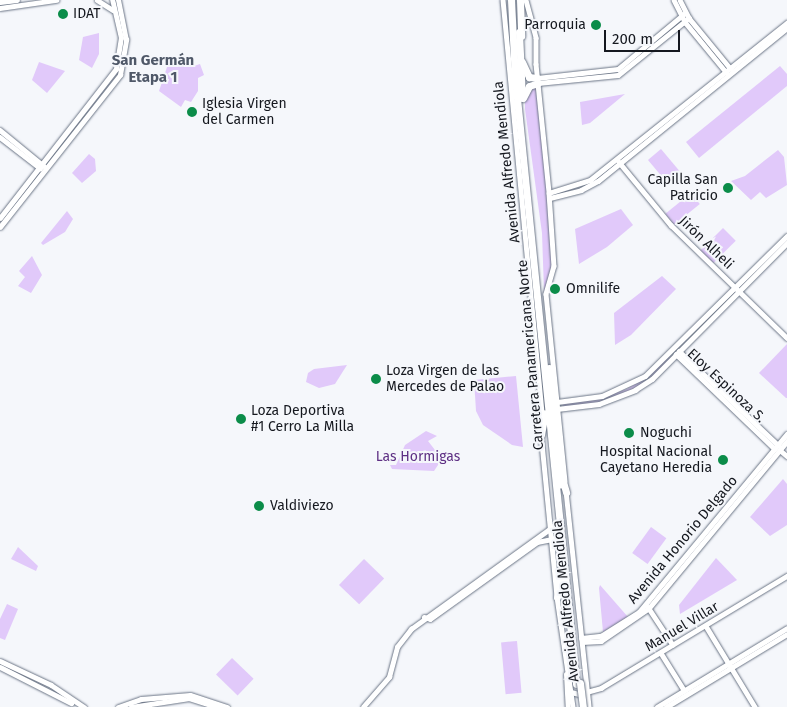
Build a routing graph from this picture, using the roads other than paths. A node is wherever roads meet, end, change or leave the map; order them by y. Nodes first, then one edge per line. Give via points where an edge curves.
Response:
1 (17, 0) edge
2 (56, 0) edge
3 (98, 0) edge
4 (112, 0) edge
5 (118, 0) edge
6 (502, 0) edge
7 (514, 0) edge
8 (526, 0) edge
9 (674, 0) edge
10 (680, 0) edge
11 (0, 2) edge
12 (0, 8) edge
13 (114, 10) junction
14 (684, 14) junction
15 (687, 20) junction
16 (787, 23) edge
17 (787, 28) edge
18 (520, 55) junction
19 (729, 71) junction
20 (114, 72) junction
21 (120, 75) junction
22 (516, 78) junction
23 (538, 80) junction
24 (522, 100) junction
25 (513, 107) junction
26 (0, 130) edge
27 (0, 137) edge
28 (618, 161) junction
29 (43, 168) junction
30 (550, 195) junction
31 (0, 218) edge
32 (0, 226) edge
33 (787, 236) edge
34 (787, 243) edge
35 (738, 290) junction
36 (787, 338) edge
37 (675, 350) junction
38 (679, 354) junction
39 (546, 388) junction
40 (558, 404) junction
41 (541, 434) junction
42 (787, 434) edge
43 (561, 438) junction
44 (787, 441) edge
45 (779, 449) junction
46 (787, 456) edge
47 (558, 457) junction
48 (559, 471) junction
49 (566, 492) junction
50 (560, 524) junction
51 (551, 528) junction
52 (552, 539) junction
53 (562, 544) junction
54 (563, 557) junction
55 (787, 576) edge
56 (557, 597) junction
57 (648, 606) junction
58 (424, 617) junction
59 (706, 626) junction
60 (787, 628) edge
61 (787, 634) edge
62 (581, 640) junction
63 (673, 645) junction
64 (661, 653) junction
65 (0, 661) edge
66 (730, 665) junction
67 (0, 668) edge
68 (566, 674) junction
69 (578, 684) junction
70 (684, 690) junction
71 (586, 691) junction
72 (571, 692) junction
73 (78, 707) edge
74 (84, 707) edge
75 (118, 707) edge
76 (131, 707) edge
77 (216, 707) edge
78 (227, 707) edge
79 (363, 707) edge
80 (568, 707) edge
81 (573, 707) edge
82 (579, 707) edge
83 (583, 707) edge
84 (589, 707) edge
85 (658, 707) edge
86 (666, 707) edge
87 (755, 707) edge

1 - 11 main road
2 - 12 street
3 - 13 street
4 - 13 street
5 - 21 street via 126,40
6 - 25 street, Avenida Alfredo Mendiola
7 - 18 highway, Carretera Panamericana Norte
7 - 22 highway, Carretera Panamericana Norte
8 - 23 street via 535,25
9 - 14 street
10 - 14 street
13 - 20 street via 121,42
14 - 15 street
14 - 23 street via 618,69
15 - 19 street
15 - 23 street via 618,75
16 - 19 street
17 - 19 street
18 - 23 highway via 527,75
18 - 24 highway, Carretera Panamericana Norte
19 - 28 street
20 - 21 street
20 - 29 street
21 - 29 street
22 - 25 highway
22 - 39 highway, Carretera Panamericana Norte
23 - 24 highway via 529,86
23 - 30 street
24 - 40 highway, Carretera Panamericana Norte
25 - 41 street, Avenida Alfredo Mendiola
26 - 29 street
27 - 29 street
28 - 30 street via 589,187
28 - 35 street, Jirón Alheli via 667,221
29 - 31 street
29 - 32 street
30 - 40 street via 554,266 546,294
33 - 35 street
34 - 35 street
35 - 36 street, Jirón Alheli
35 - 37 street
35 - 38 street
37 - 38 street, Eloy Espinoza S.
37 - 40 street via 645,376 624,388 587,400
38 - 40 street via 635,390 599,404
38 - 45 street, Eloy Espinoza S.
39 - 41 highway
39 - 50 highway, Carretera Panamericana Norte
40 - 43 street, Avenida Alfredo Mendiola
40 - 47 highway, Carretera Panamericana Norte
41 - 51 street, Avenida Alfredo Mendiola
42 - 45 street, Avenida Honorio Delgado
43 - 47 highway
43 - 49 street, Avenida Alfredo Mendiola
44 - 45 street, Avenida Honorio Delgado
45 - 46 street
45 - 57 street, Avenida Honorio Delgado
47 - 48 highway, Carretera Panamericana Norte
48 - 49 highway
48 - 69 highway, Carretera Panamericana Norte
49 - 62 street, Avenida Alfredo Mendiola
50 - 51 highway
50 - 53 highway, Carretera Panamericana Norte
51 - 52 street, Avenida Alfredo Mendiola
51 - 58 street
52 - 53 highway
52 - 56 street, Avenida Alfredo Mendiola
52 - 58 street via 538,542 430,619
53 - 54 highway, Carretera Panamericana Norte
54 - 56 highway
54 - 69 highway, Carretera Panamericana Norte
55 - 59 street, Manuel Villar
56 - 68 street, Avenida Alfredo Mendiola
57 - 62 street, Avenida Honorio Delgado via 601,640
57 - 63 street
58 - 79 street via 402,640 389,677
59 - 63 street, Manuel Villar
59 - 66 street
60 - 66 main road
61 - 66 main road
62 - 71 street, Avenida Alfredo Mendiola
63 - 64 street, Manuel Villar
64 - 70 street
64 - 71 street, Manuel Villar via 612,682
65 - 74 main road via 50,685
66 - 70 main road
66 - 86 main road
66 - 87 street
67 - 73 main road via 48,689
68 - 72 street, Avenida Alfredo Mendiola
68 - 80 main road
69 - 82 highway, Carretera Panamericana Norte
69 - 83 highway, Carretera Panamericana Norte, bridge
70 - 85 main road
71 - 72 street, Manuel Villar via 580,694
71 - 84 street, Avenida Alfredo Mendiola
72 - 81 street, Avenida Alfredo Mendiola
75 - 78 main road via 141,699 190,694
76 - 77 main road via 189,698

